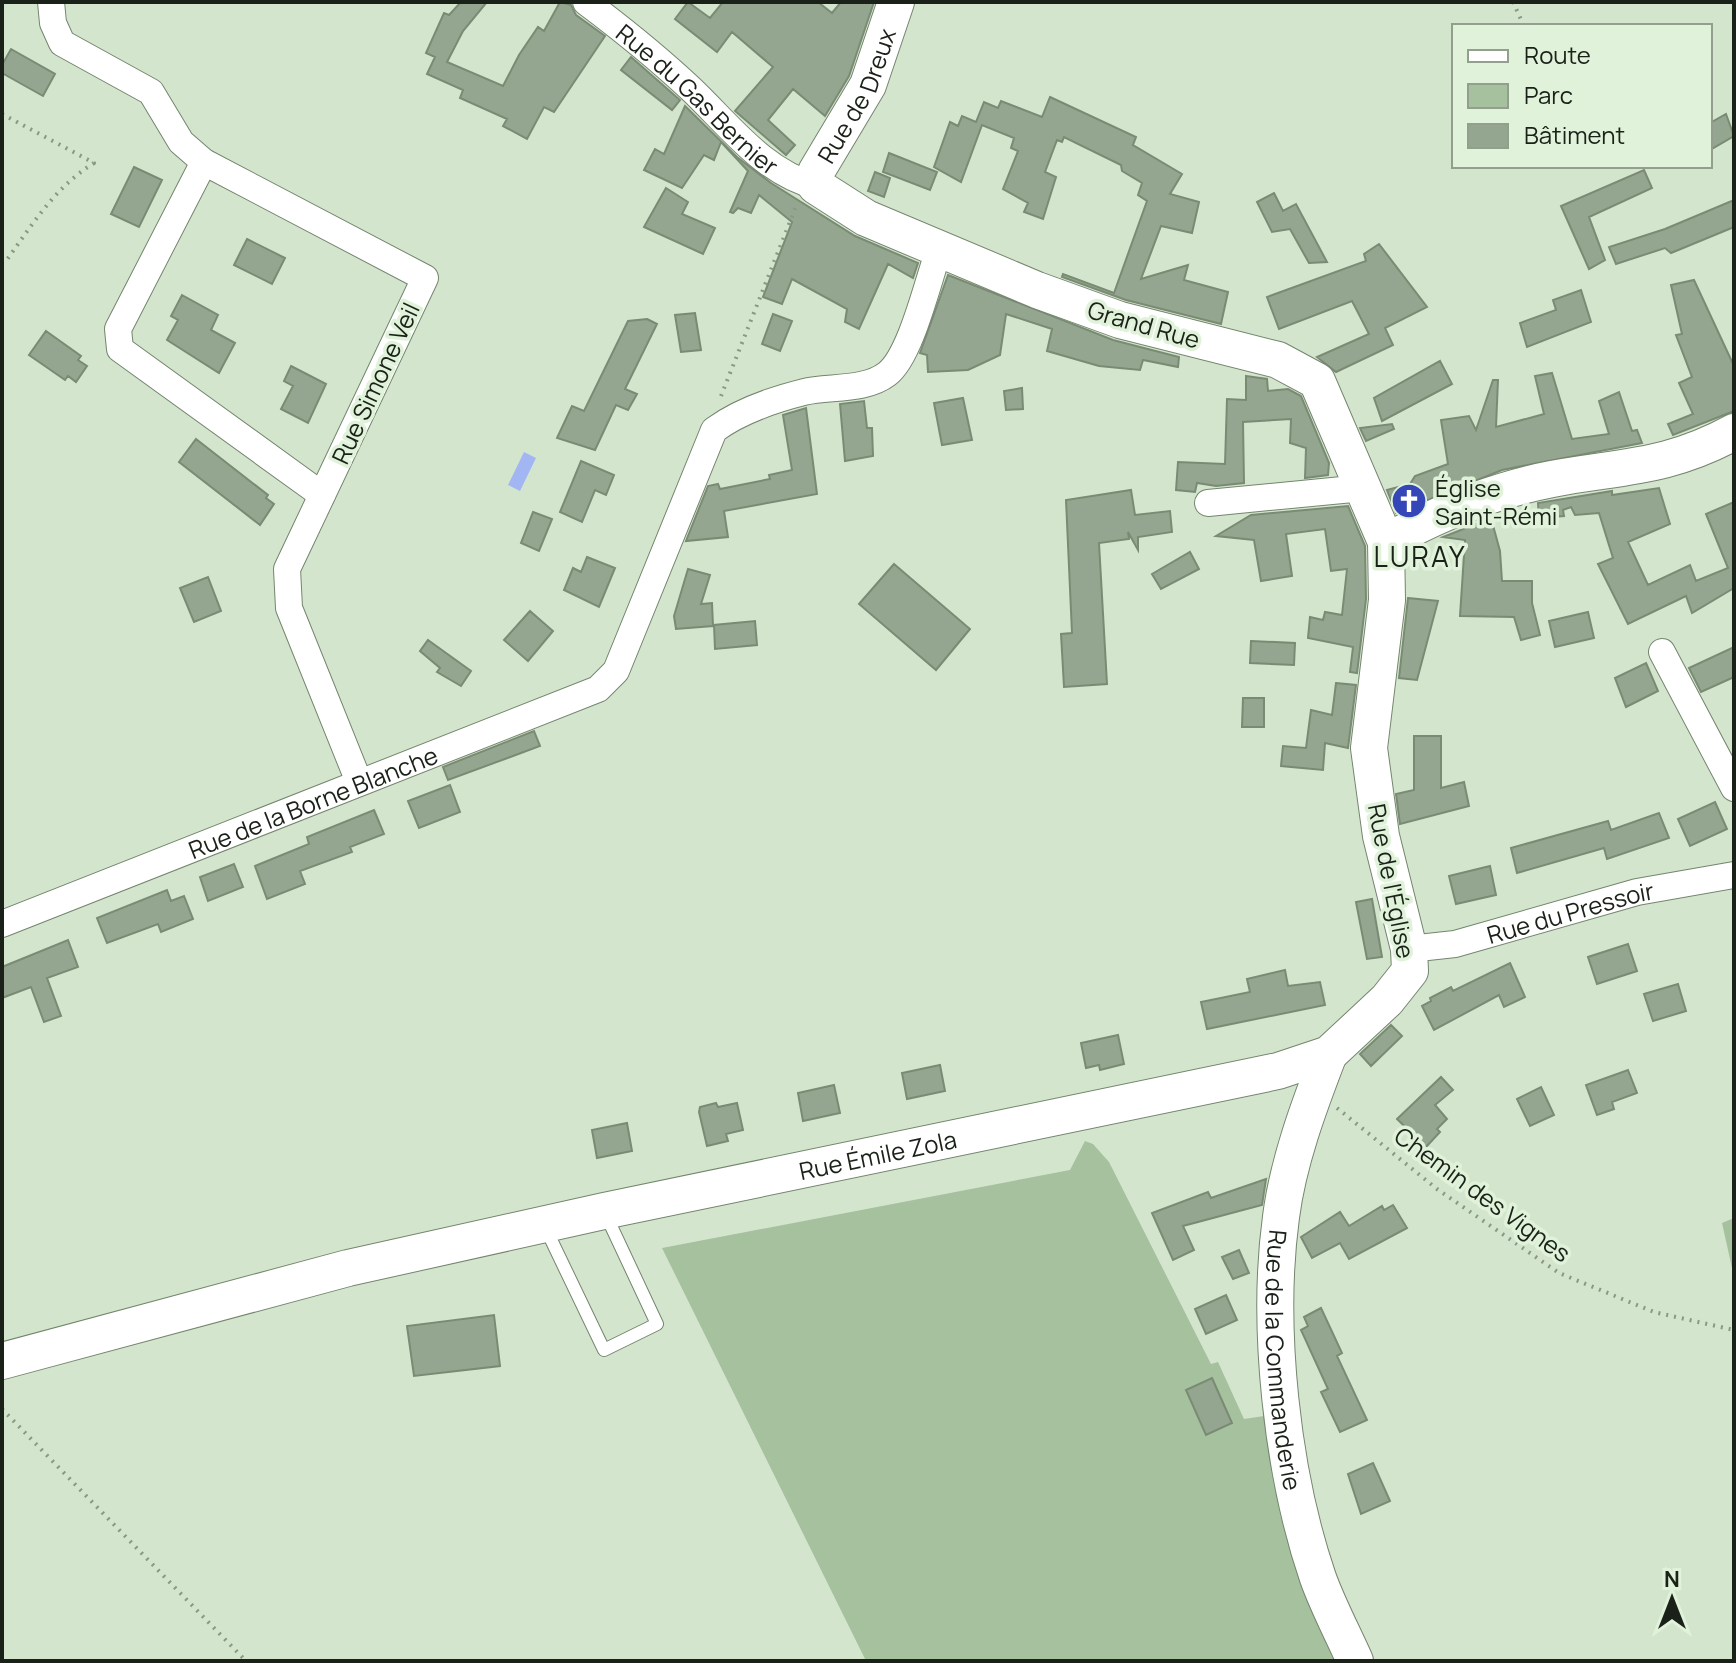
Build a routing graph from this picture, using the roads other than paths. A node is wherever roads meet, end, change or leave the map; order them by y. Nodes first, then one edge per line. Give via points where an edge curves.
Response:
1 (586, 2) edge
2 (896, 2) edge
3 (52, 12) edge
4 (204, 162) junction
5 (816, 186) junction
6 (939, 250) junction
7 (1734, 432) edge
8 (1363, 488) junction
9 (322, 495) junction
10 (1208, 503) dead end
11 (1386, 542) junction
12 (1662, 652) dead end
13 (359, 782) junction
14 (1734, 788) edge
15 (1734, 875) edge
16 (2, 924) edge
17 (1409, 949) junction
18 (1329, 1054) junction
19 (1153, 1099) joint
20 (604, 1211) junction
21 (544, 1225) junction
22 (2, 1361) edge
23 (1355, 1661) edge

1 - 5 street, Rue du Gas Bernier via 689,87 769,163
2 - 5 street, Rue de Dreux via 868,85 816,172
3 - 4 street, Rue Simone Veil via 62,43 151,92 181,142
4 - 9 street via 118,329 120,349
4 - 9 street, Rue Simone Veil via 425,278
5 - 6 street, Grand Rue via 866,218
6 - 8 street, Grand Rue via 1120,320 1278,360 1317,381
6 - 13 street, Rue de la Borne Blanche via 901,356 888,374 749,409 714,430 616,671 598,689
7 - 11 street via 1664,463 1550,480 1487,497
8 - 10 street
8 - 11 street, Grand Rue
9 - 13 street, Rue Simone Veil via 287,569 289,608
11 - 17 street, Rue de l'Église via 1387,600 1369,748 1381,836
12 - 14 street
13 - 16 street, Rue de la Borne Blanche
15 - 17 street, Rue du Pressoir via 1637,892 1455,944
17 - 18 street, Rue de l'Église via 1410,971
18 - 19 street, Rue de l'Église
18 - 23 street, Rue de la Commanderie via 1281,1216 1274,1330 1300,1512 1318,1579
19 - 20 street, Rue Émile Zola
20 - 21 street, Rue Émile Zola
20 - 21 lane via 657,1324 604,1350
21 - 22 street, Rue Émile Zola via 348,1268

